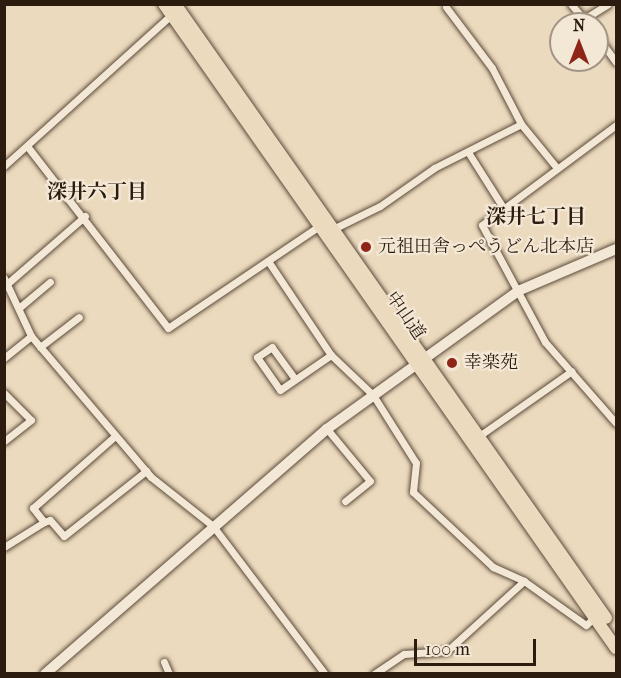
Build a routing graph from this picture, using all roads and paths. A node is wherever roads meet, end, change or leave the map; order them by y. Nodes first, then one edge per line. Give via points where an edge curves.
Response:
1 (164, 4) edge
2 (446, 7) dead end
3 (173, 10) edge
4 (521, 124) junction
5 (616, 125) edge
6 (27, 146) junction
7 (468, 152) junction
8 (4, 166) edge
9 (557, 168) junction
10 (504, 209) junction
11 (85, 216) junction
12 (319, 226) junction
13 (333, 229) junction
14 (616, 249) edge
15 (268, 261) junction
16 (6, 280) edge
17 (50, 282) dead end
18 (518, 291) junction
19 (20, 307) junction
20 (79, 317) dead end
21 (31, 336) junction
22 (40, 347) junction
23 (331, 355) junction
24 (4, 358) edge
25 (422, 362) junction
26 (572, 371) junction
27 (296, 379) junction
28 (4, 393) edge
29 (373, 395) junction
30 (616, 423) edge
31 (327, 429) junction
32 (115, 436) junction
33 (479, 436) junction
34 (4, 441) edge
35 (146, 471) junction
36 (345, 501) dead end
37 (44, 522) junction
38 (213, 526) junction
39 (4, 547) edge
40 (525, 581) junction
41 (595, 617) junction
42 (616, 634) edge
43 (616, 648) edge
44 (164, 662) dead end
45 (45, 674) edge
46 (170, 674) edge
47 (325, 674) edge
48 (374, 674) edge

1 - 3 highway, 中山道
2 - 4 street via 492,68
3 - 6 street
3 - 12 highway, 中山道
3 - 13 highway, 中山道
4 - 7 street
4 - 9 street
5 - 9 street
6 - 8 street
6 - 11 street
7 - 10 street
7 - 13 street
9 - 10 street
10 - 18 street via 482,225
11 - 15 street via 168,328
11 - 16 street
12 - 15 street
12 - 25 highway, 中山道
13 - 25 highway, 中山道
14 - 18 street
15 - 23 street
16 - 19 street
17 - 19 street
18 - 25 street
18 - 26 street via 545,342
19 - 21 street
20 - 22 street
21 - 22 street
21 - 24 street
22 - 32 street
23 - 27 street
23 - 29 street
25 - 29 street
25 - 33 highway, 中山道
25 - 41 highway, 中山道
26 - 30 street
26 - 33 street
27 - 27 street via 280,390 257,357 272,347
28 - 34 street via 31,420
29 - 31 street
29 - 40 street via 416,463 413,492 493,567
31 - 36 street via 370,481
31 - 38 street
32 - 35 street
32 - 37 street via 33,508
33 - 42 highway, 中山道
35 - 37 street via 64,536 50,520
35 - 38 street
37 - 39 street
38 - 45 street
38 - 47 street
40 - 41 street via 586,624
40 - 48 street via 447,651 404,654
41 - 43 highway, 中山道
44 - 46 street

